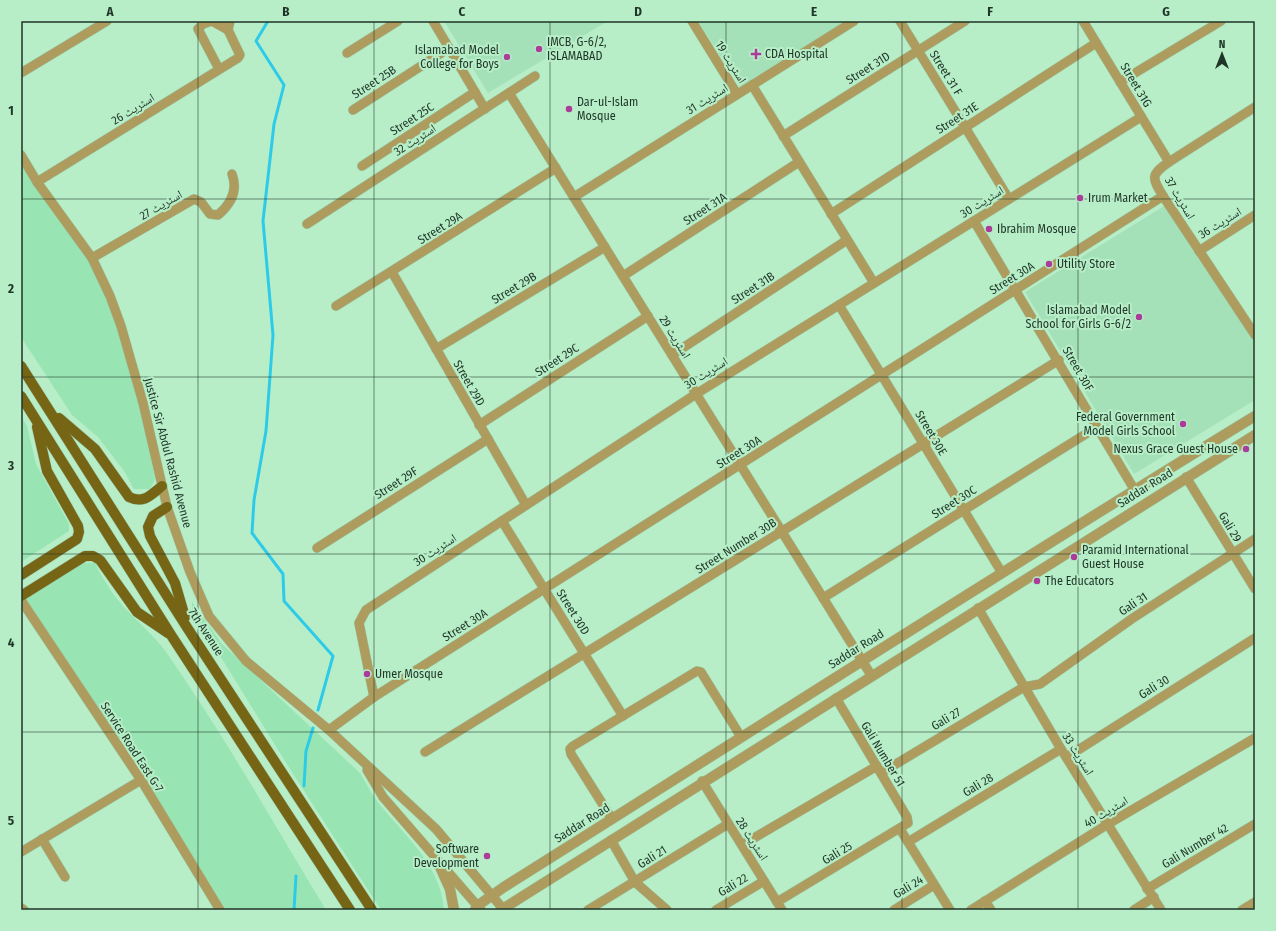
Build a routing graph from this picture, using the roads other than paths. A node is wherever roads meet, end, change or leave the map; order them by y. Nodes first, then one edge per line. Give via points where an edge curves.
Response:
1 (107, 21) edge
2 (398, 21) edge
3 (433, 21) edge
4 (692, 21) edge
5 (854, 21) edge
6 (900, 21) edge
7 (965, 21) edge
8 (1083, 21) edge
9 (1221, 21) edge
10 (229, 25) edge
11 (1096, 43) junction
12 (449, 48) junction
13 (918, 51) junction
14 (347, 53) dead end
15 (219, 69) junction
16 (21, 73) edge
17 (535, 76) dead end
18 (1120, 82) junction
19 (752, 85) junction
20 (475, 92) junction
21 (509, 93) junction
22 (737, 94) junction
23 (1255, 107) edge
24 (485, 109) junction
25 (353, 110) dead end
26 (1141, 117) junction
27 (965, 128) junction
28 (784, 136) junction
29 (21, 155) edge
30 (800, 162) junction
31 (1169, 162) junction
32 (362, 166) dead end
33 (556, 168) junction
34 (232, 174) dead end
35 (37, 182) junction
36 (1163, 196) junction
37 (574, 197) junction
38 (1009, 199) junction
39 (831, 214) junction
40 (1255, 216) edge
41 (974, 221) junction
42 (307, 224) dead end
43 (848, 240) junction
44 (605, 247) junction
45 (1199, 251) junction
46 (92, 258) junction
47 (392, 272) junction
48 (623, 276) junction
49 (874, 283) junction
50 (1016, 290) junction
51 (839, 305) junction
52 (336, 306) dead end
53 (648, 316) junction
54 (1255, 335) edge
55 (436, 349) junction
56 (672, 356) junction
57 (1059, 360) junction
58 (21, 366) edge
59 (882, 375) junction
60 (696, 394) junction
61 (21, 396) edge
62 (51, 412) junction
63 (1255, 416) edge
64 (35, 419) junction
65 (480, 425) junction
66 (1097, 427) junction
67 (1255, 435) edge
68 (488, 439) junction
69 (924, 444) junction
70 (740, 465) junction
71 (1186, 477) junction
72 (162, 486) junction
73 (1134, 490) junction
74 (526, 505) junction
75 (167, 507) junction
76 (964, 510) junction
77 (502, 520) junction
78 (782, 532) junction
79 (1255, 539) edge
80 (317, 548) dead end
81 (1232, 554) junction
82 (1002, 573) junction
83 (21, 574) edge
84 (545, 589) junction
85 (1255, 589) edge
86 (21, 596) edge
87 (823, 598) junction
88 (23, 606) edge
89 (978, 608) junction
90 (188, 629) junction
91 (172, 635) junction
92 (1255, 638) edge
93 (584, 653) junction
94 (862, 661) junction
95 (871, 675) junction
96 (1024, 687) junction
97 (374, 697) junction
98 (836, 698) junction
99 (623, 716) junction
100 (329, 730) junction
101 (741, 737) junction
102 (1255, 738) edge
103 (1061, 749) junction
104 (425, 752) dead end
105 (1067, 757) junction
106 (362, 762) junction
107 (879, 769) junction
108 (141, 780) junction
109 (702, 782) junction
110 (612, 819) junction
111 (728, 824) junction
112 (1108, 824) junction
113 (1255, 824) edge
114 (904, 826) junction
115 (42, 839) junction
116 (611, 840) junction
117 (908, 842) junction
118 (742, 846) junction
119 (21, 852) edge
120 (436, 858) junction
121 (65, 877) dead end
122 (764, 881) junction
123 (635, 882) junction
124 (934, 886) junction
125 (1147, 889) junction
126 (493, 896) junction
127 (1154, 897) junction
128 (985, 901) junction
129 (1255, 902) edge
130 (779, 906) edge
131 (21, 908) edge
132 (478, 909) edge
133 (502, 909) edge
134 (24, 910) edge
135 (220, 910) edge
136 (350, 910) edge
137 (372, 910) edge
138 (454, 910) edge
139 (588, 910) edge
140 (667, 910) edge
141 (716, 910) edge
142 (894, 910) edge
143 (950, 910) edge
144 (971, 910) edge
145 (991, 910) edge
146 (1134, 910) edge
147 (1161, 910) edge
148 (1242, 910) edge

1 - 16 street
2 - 14 street
3 - 12 street
4 - 22 street, اسٹریٹ 19
5 - 19 street, اسٹریٹ 31
6 - 13 street, Street 31 F
7 - 13 street, Street 31D
8 - 11 street, Street 31G
9 - 18 street
10 - 15 street, اسٹریٹ 26 via 240,55
10 - 15 street via 212,21 198,29
11 - 18 street, Street 31G
11 - 27 street, Street 31E
12 - 20 street
12 - 25 street, Street 25B
13 - 27 street, Street 31 F
13 - 28 street, Street 31D
15 - 35 street, اسٹریٹ 26
17 - 21 street, اسٹریٹ 32
18 - 26 street, Street 31G
19 - 22 street, اسٹریٹ 31
19 - 28 street
20 - 24 street
20 - 32 street, Street 25C
21 - 24 street, اسٹریٹ 32
21 - 33 street, اسٹریٹ 29
22 - 37 street, اسٹریٹ 31
23 - 31 street, اسٹریٹ 37
24 - 42 street, اسٹریٹ 32
26 - 31 street, Street 31G
26 - 38 street, اسٹریٹ 30
27 - 38 street, Street 31 F
27 - 39 street, Street 31E
28 - 30 street
29 - 35 street, Justice Sir Abdul Rashid Avenue
30 - 39 street
30 - 48 street, Street 31A
31 - 36 street, اسٹریٹ 37 via 1154,175
33 - 37 street, اسٹریٹ 29
33 - 47 street, Street 29A
34 - 46 street, اسٹریٹ 27 via 234,193 218,215 210,214 201,202 194,199
35 - 46 street, Justice Sir Abdul Rashid Avenue
36 - 45 street, اسٹریٹ 37
36 - 50 street, Street 30A
37 - 44 street, اسٹریٹ 29
38 - 41 street, اسٹریٹ 30
39 - 43 street
40 - 45 street, اسٹریٹ 36
41 - 49 street, اسٹریٹ 30
41 - 50 street, Street 30F
43 - 49 street
43 - 56 street, Street 31B
44 - 48 street, اسٹریٹ 29
44 - 55 street, Street 29B
45 - 54 street, اسٹریٹ 37
46 - 72 street, Justice Sir Abdul Rashid Avenue via 121,326 143,403
47 - 52 street, Street 29A
47 - 55 street, Street 29D
48 - 53 street, اسٹریٹ 29
49 - 51 street, اسٹریٹ 30
50 - 57 street, Street 30F
50 - 59 street, Street 30A
51 - 59 street, Street 30E
51 - 60 street, اسٹریٹ 30
53 - 56 street, اسٹریٹ 29
53 - 65 street, Street 29C
55 - 65 street, Street 29D
56 - 60 street, اسٹریٹ 29
57 - 66 street, Street 30F
57 - 69 street, Street Number 30B
58 - 62 main road, 7th Avenue
59 - 69 street, Street 30E
59 - 70 street, Street 30A
60 - 70 street, اسٹریٹ 29
60 - 74 street, اسٹریٹ 30
61 - 64 main road
62 - 72 main road via 95,449 129,497 137,501 145,500
62 - 90 main road, 7th Avenue
63 - 73 street, Saddar Road
64 - 83 main road via 47,470 79,532 77,539
64 - 91 main road
65 - 68 street, Street 29D
66 - 73 street, Street 30F
66 - 76 street, Street 30C
67 - 71 street, Saddar Road
68 - 74 street, Street 29D
68 - 80 street, Street 29F
69 - 76 street, Street 30E
69 - 78 street, Street Number 30B
70 - 78 street, اسٹریٹ 29
70 - 84 street, Street 30A
71 - 81 street, Gali 29
71 - 89 street, Saddar Road
72 - 75 street, Justice Sir Abdul Rashid Avenue
73 - 82 street, Saddar Road
74 - 77 street, اسٹریٹ 30
75 - 90 main road via 153,516 148,527 150,536 175,583
75 - 100 street, Justice Sir Abdul Rashid Avenue via 209,616 246,661
76 - 82 street, Street 30E
76 - 87 street, Street 30C
77 - 84 street, Street 30D
77 - 97 street, اسٹریٹ 30 via 366,610 359,623
78 - 87 street, اسٹریٹ 29
78 - 93 street, Street Number 30B
79 - 81 street, Gali 31
81 - 85 street, Gali 29
81 - 96 street, Gali 31 via 1133,618 1040,684
82 - 94 street, Saddar Road
84 - 93 street, Street 30D
84 - 97 street, Street 30A
86 - 91 main road via 85,556 93,556 100,560 137,612
87 - 94 street, اسٹریٹ 29
88 - 108 street, Service Road East G-7
89 - 95 street, Saddar Road
89 - 96 street, اسٹریٹ 33
90 - 137 main road, 7th Avenue
91 - 136 main road
92 - 105 street, Gali 30
93 - 99 street, Street 30D
93 - 104 street, Street Number 30B
94 - 95 street, اسٹریٹ 29
94 - 101 street, Saddar Road
95 - 98 street, Saddar Road
96 - 103 street, اسٹریٹ 33
96 - 107 street, Gali 27
97 - 100 street, Street 30A
98 - 107 street, Gali Number 51
98 - 109 street, Saddar Road
99 - 101 street via 700,671
99 - 110 street via 570,749
100 - 106 street, Justice Sir Abdul Rashid Avenue
101 - 110 street, Saddar Road
102 - 112 street, اسٹریٹ 40
103 - 105 street, اسٹریٹ 33
103 - 117 street, Gali 28
105 - 112 street, اسٹریٹ 33
106 - 120 street, Justice Sir Abdul Rashid Avenue via 383,796
106 - 126 street, Justice Sir Abdul Rashid Avenue via 436,829
107 - 114 street, Gali Number 51 via 907,816
107 - 118 street, Gali 27
108 - 115 street
108 - 135 street, Service Road East G-7
109 - 111 street, اسٹریٹ 28
109 - 116 street, Saddar Road
110 - 126 street, Saddar Road
111 - 118 street, اسٹریٹ 28
111 - 123 street, Gali 21
112 - 125 street, اسٹریٹ 33
112 - 128 street, اسٹریٹ 40
113 - 125 street, Gali Number 42
114 - 117 street, Gali Number 51
114 - 130 street, Gali 25
115 - 119 street
115 - 121 street
116 - 123 street
116 - 133 street, Saddar Road
117 - 124 street, Gali Number 51
118 - 122 street, اسٹریٹ 28
120 - 132 street, Justice Sir Abdul Rashid Avenue
120 - 138 street via 450,889
122 - 130 street, اسٹریٹ 28
122 - 141 street, Gali 22
123 - 139 street, Gali 21
123 - 140 street
124 - 142 street, Gali 24
124 - 143 street, Gali Number 51
125 - 127 street, اسٹریٹ 33
126 - 132 street, Saddar Road
126 - 133 street, Justice Sir Abdul Rashid Avenue
127 - 146 street
127 - 147 street, اسٹریٹ 33
128 - 144 street, اسٹریٹ 40
128 - 145 street
129 - 148 street
131 - 134 street

